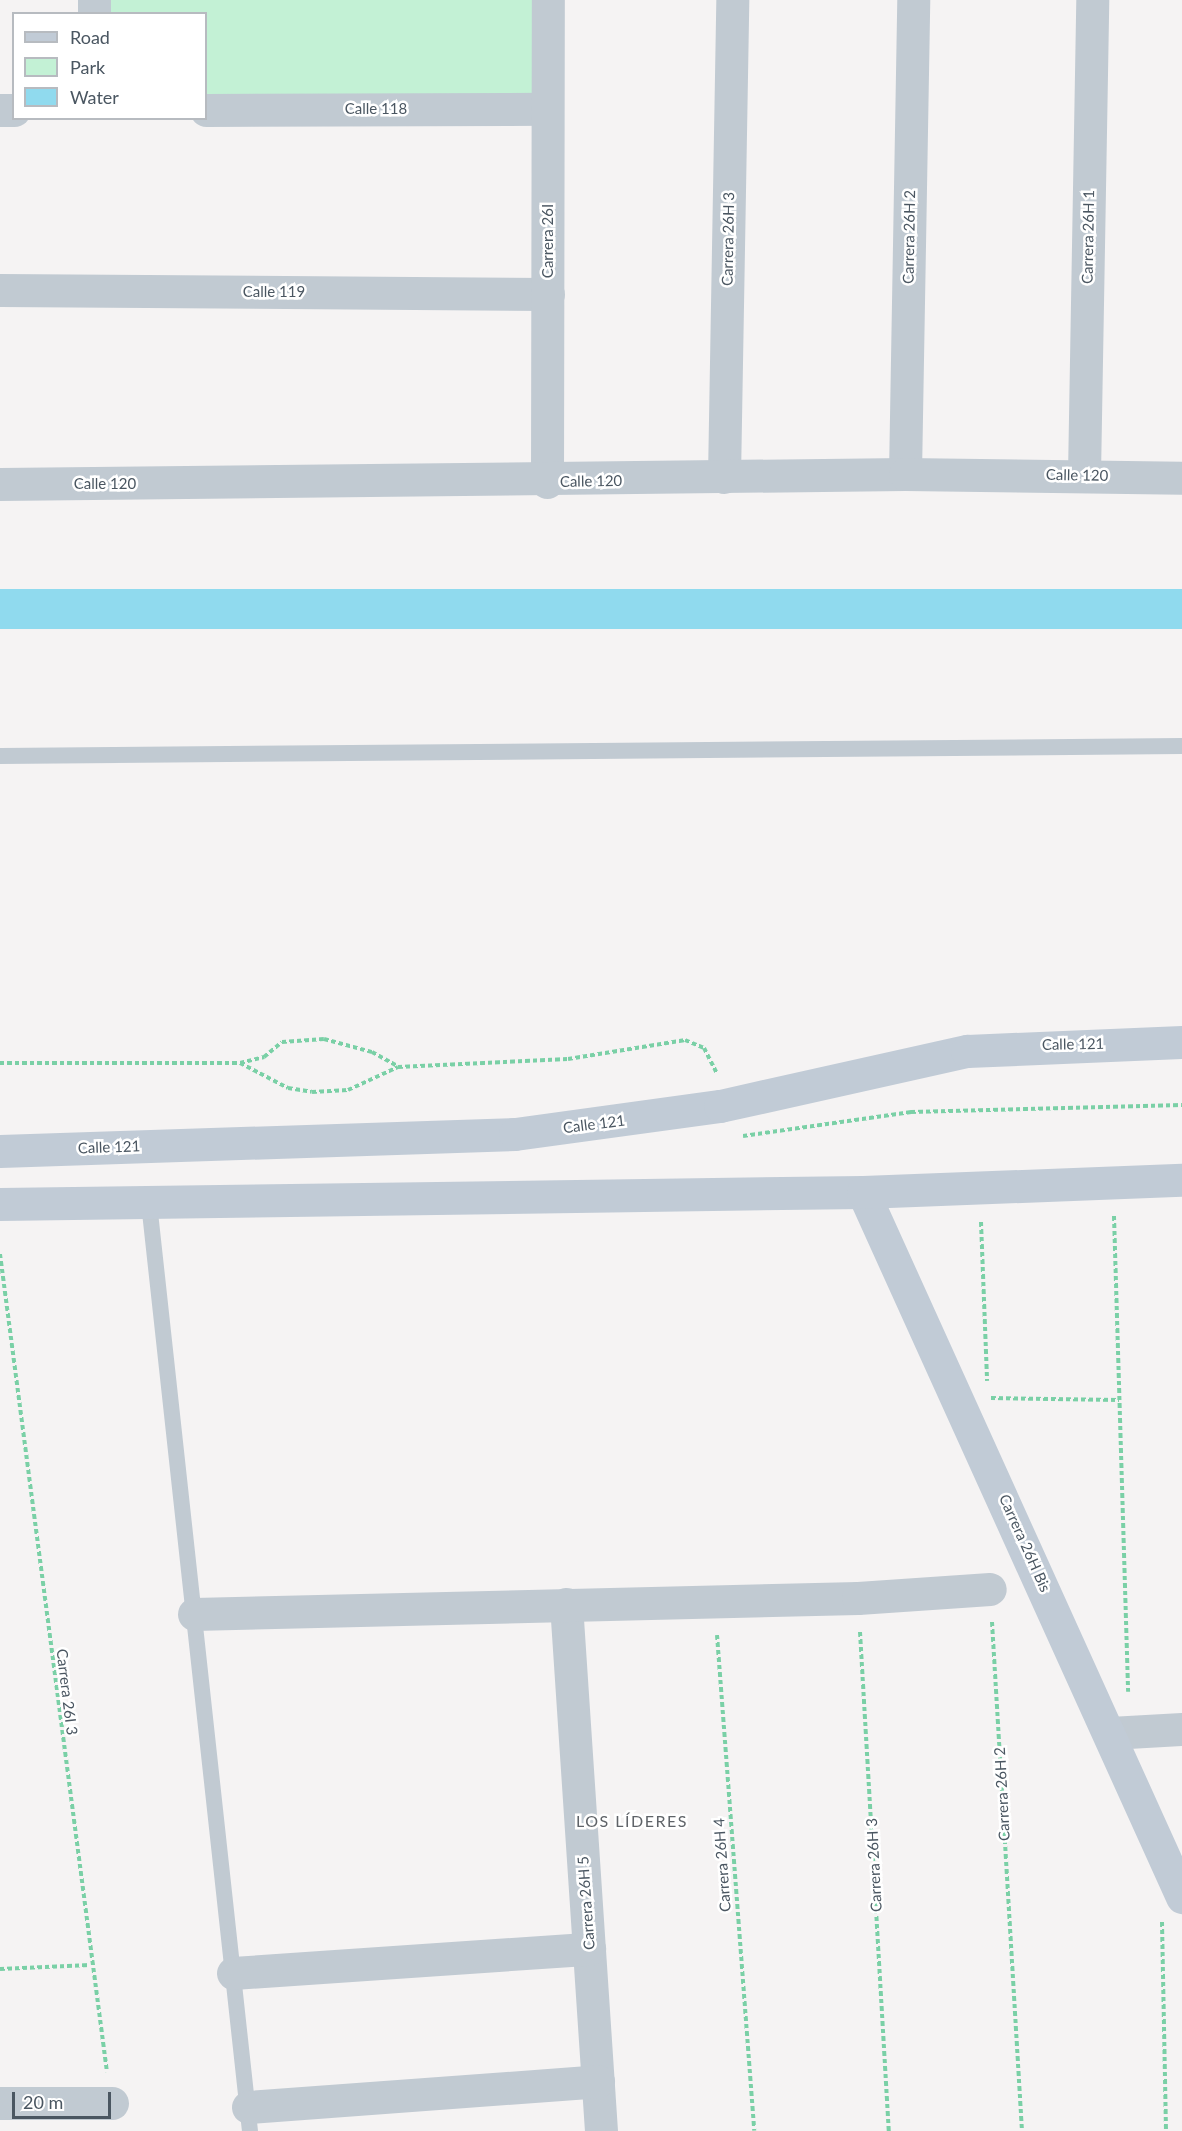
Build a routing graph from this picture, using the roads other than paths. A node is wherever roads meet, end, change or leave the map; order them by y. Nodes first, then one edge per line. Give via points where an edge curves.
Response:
1 (548, 0) edge
2 (732, 0) edge
3 (913, 0) edge
4 (1092, 0) edge
5 (547, 109) junction
6 (207, 110) edge
7 (0, 290) edge
8 (548, 294) junction
9 (906, 474) junction
10 (1084, 475) junction
11 (724, 477) junction
12 (1182, 478) edge
13 (547, 482) junction
14 (0, 484) edge
15 (1182, 746) edge
16 (0, 756) edge
17 (1182, 1042) edge
18 (0, 1151) edge
19 (1182, 1180) edge
20 (863, 1192) junction
21 (149, 1203) junction
22 (0, 1204) edge
23 (990, 1589) road end
24 (566, 1604) junction
25 (194, 1614) junction
26 (1182, 1729) edge
27 (1119, 1733) junction
28 (1172, 1902) edge
29 (589, 1949) junction
30 (233, 1972) junction
31 (598, 2081) junction
32 (0, 2103) edge
33 (112, 2103) road end
34 (249, 2119) edge
35 (601, 2131) edge

1 - 5 street, Carrera 26I
2 - 11 street, Carrera 26H 3
3 - 9 street, Carrera 26H 2
4 - 10 street, Carrera 26H 1
5 - 6 street, Calle 118
5 - 8 street, Carrera 26I
7 - 8 street, Calle 119
8 - 13 street, Carrera 26I
9 - 10 street, Calle 120
9 - 11 street, Calle 120
10 - 12 street, Calle 120
11 - 13 street, Calle 120
13 - 14 street, Calle 120
15 - 16 lane
17 - 18 main road, Calle 121 via 967,1051 720,1106 516,1134
19 - 20 main road
20 - 21 main road
20 - 27 main road, Carrera 26H Bis
21 - 22 main road
21 - 25 lane
23 - 24 street via 858,1598
24 - 25 street
24 - 29 street, Carrera 26H 5
25 - 30 lane
26 - 27 street
27 - 28 main road, Carrera 26H Bis
29 - 30 street
29 - 31 street, Carrera 26H 5
30 - 34 lane
31 - 34 street
31 - 35 street, Carrera 26H 5
32 - 33 street

